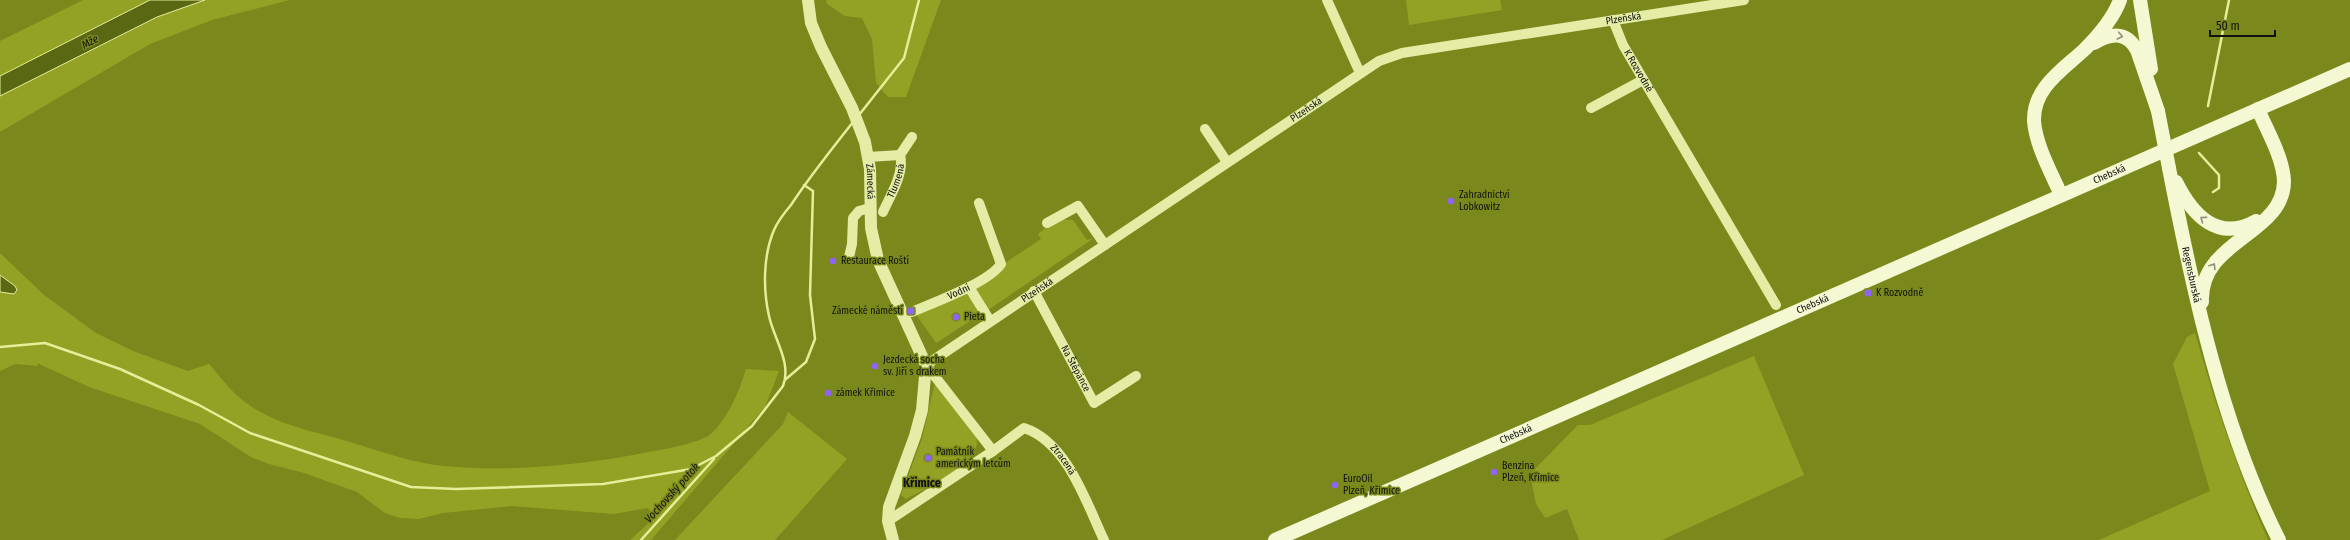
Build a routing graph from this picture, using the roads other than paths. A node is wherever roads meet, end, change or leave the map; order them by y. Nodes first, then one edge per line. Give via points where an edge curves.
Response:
1 (808, 0) edge
2 (1327, 0) edge
3 (1744, 0) edge
4 (2120, 0) edge
5 (2140, 0) edge
6 (1613, 20) junction
7 (2085, 49) junction
8 (2350, 69) edge
9 (1360, 73) junction
10 (1643, 80) junction
11 (2154, 96) junction
12 (1591, 108) dead end
13 (2258, 109) junction
14 (1205, 129) dead end
15 (912, 137) dead end
16 (900, 155) junction
17 (868, 157) junction
18 (1226, 162) junction
19 (2176, 190) junction
20 (2061, 195) junction
21 (979, 203) dead end
22 (2276, 207) junction
23 (870, 208) junction
24 (883, 212) dead end
25 (1047, 223) dead end
26 (1105, 245) junction
27 (849, 257) dead end
28 (969, 287) junction
29 (1034, 291) junction
30 (1776, 306) dead end
31 (912, 312) dead end
32 (990, 321) junction
33 (2206, 330) junction
34 (926, 365) junction
35 (1136, 376) dead end
36 (993, 452) junction
37 (890, 530) edge
38 (1104, 540) edge
39 (1276, 540) edge
40 (2279, 540) edge

1 - 17 street, Zámecká via 811,23 864,138
2 - 9 street
3 - 6 street, Plzeňská
4 - 7 main road via 2110,20
5 - 11 main road
6 - 9 street, Plzeňská via 1402,53 1379,61
6 - 10 street, K Rozvodně via 1623,46
7 -> 11 main road via 2112,35 2127,38 2137,50
7 - 20 main road via 2046,85 2035,110 2037,137
8 - 13 main road, Chebská
9 - 18 street, Plzeňská
10 - 12 street
10 - 30 street, K Rozvodně
11 - 19 main road, bridge
13 - 20 main road, Chebská
13 - 22 main road via 2282,167 2284,182
14 - 18 street
15 - 16 street
16 - 17 street, Tlumená
16 - 24 street, Tlumená via 900,172
17 - 23 street, Zámecká
18 - 26 street, Plzeňská
22 -> 19 main road via 2253,223 2238,228 2223,228 2203,220
19 - 33 main road, Regensburská
20 - 39 main road, Chebská
21 - 28 street, Vodní via 1001,264 996,271
33 -> 22 main road via 2202,297 2205,282 2213,265
23 - 27 street via 859,211 853,218
23 - 34 street, Zámecká via 872,238 878,260
25 - 26 street via 1078,206
26 - 29 street, Plzeňská
28 - 31 street, Vodní
28 - 32 street
29 - 32 street, Plzeňská
29 - 35 street, Na Štěpánce via 1094,403
32 - 34 street, Plzeňská
33 - 40 main road, Regensburská via 2243,456
34 - 36 street
34 - 37 street via 922,410 910,452 891,499
36 - 37 street
36 - 38 street, Ztracená via 1024,428 1036,432 1067,461

